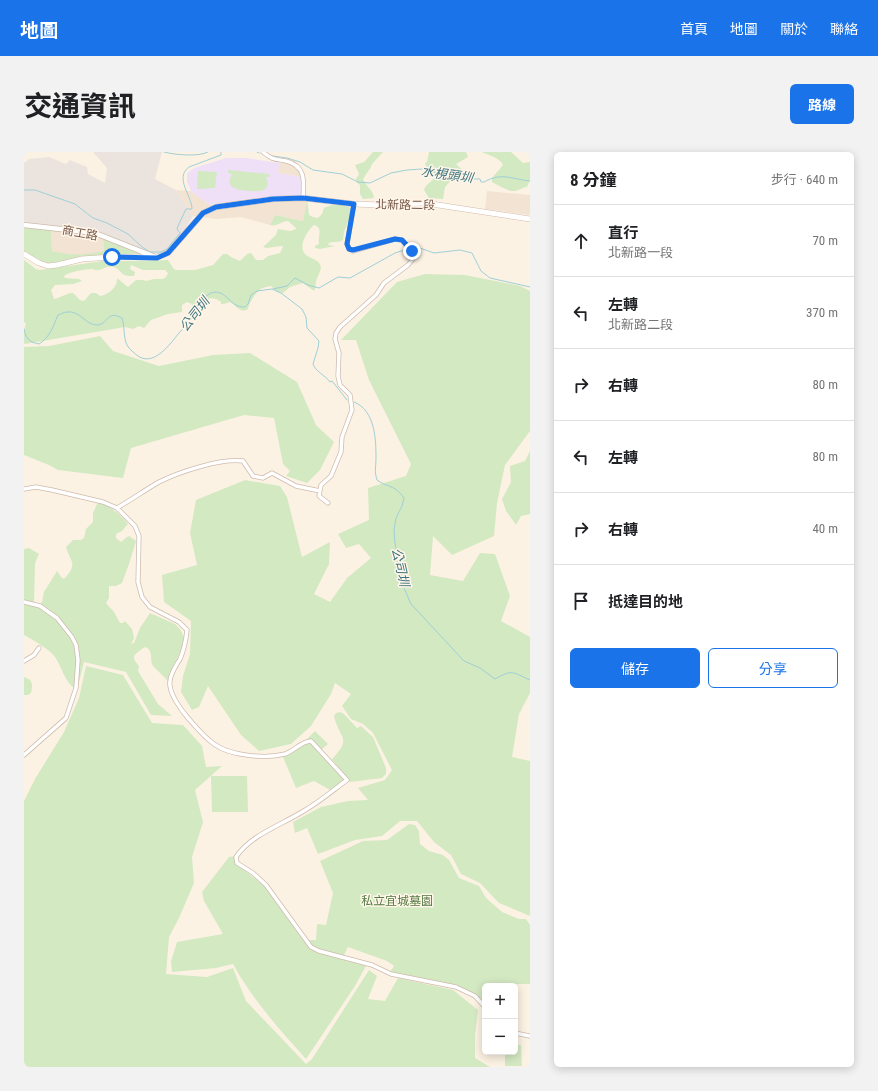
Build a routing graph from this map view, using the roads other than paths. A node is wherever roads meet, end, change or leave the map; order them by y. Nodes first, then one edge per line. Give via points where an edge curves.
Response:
1 (263, 152) edge
2 (303, 198) junction
3 (354, 204) junction
4 (530, 219) edge
5 (24, 224) edge
6 (24, 254) edge
7 (157, 258) junction
8 (24, 489) edge
9 (320, 491) junction
10 (328, 503) dead end
11 (117, 508) junction
12 (24, 602) edge
13 (38, 648) dead end
14 (24, 661) edge
15 (24, 755) edge
16 (482, 1003) edge
17 (518, 1034) edge
18 (530, 1036) edge

1 - 2 street via 269,158 286,161 300,169 304,178
2 - 3 main road, 北新路二段
2 - 7 main road, 北新路二段 via 273,199 216,207 203,213 168,253
3 - 4 main road, 北新路二段 via 425,203
3 - 9 street via 347,244 349,249 395,239 402,240 410,249 413,259 384,283 376,295 336,333 339,353 338,376 340,385 350,395 352,410 342,437 341,452 331,476 321,485
5 - 7 street, 商工路 via 100,235
6 - 7 main road via 48,266 82,259
8 - 11 street via 36,487 52,490 103,502
9 - 10 street via 319,496
9 - 11 street via 296,486 272,472 263,478 253,476 243,461 235,460 199,467 160,482
11 - 16 street via 135,526 140,536 138,582 142,597 150,607 179,622 187,630 180,659 172,670 169,682 175,700 186,716 214,744 226,750 246,754 285,754 311,740 347,780 323,799 247,844 236,857 237,863 266,885 311,947 372,965 391,974 456,987 476,996
12 - 15 street via 40,606 57,618 74,641 78,660 76,688 66,718
13 - 14 street via 34,655
17 - 18 street

